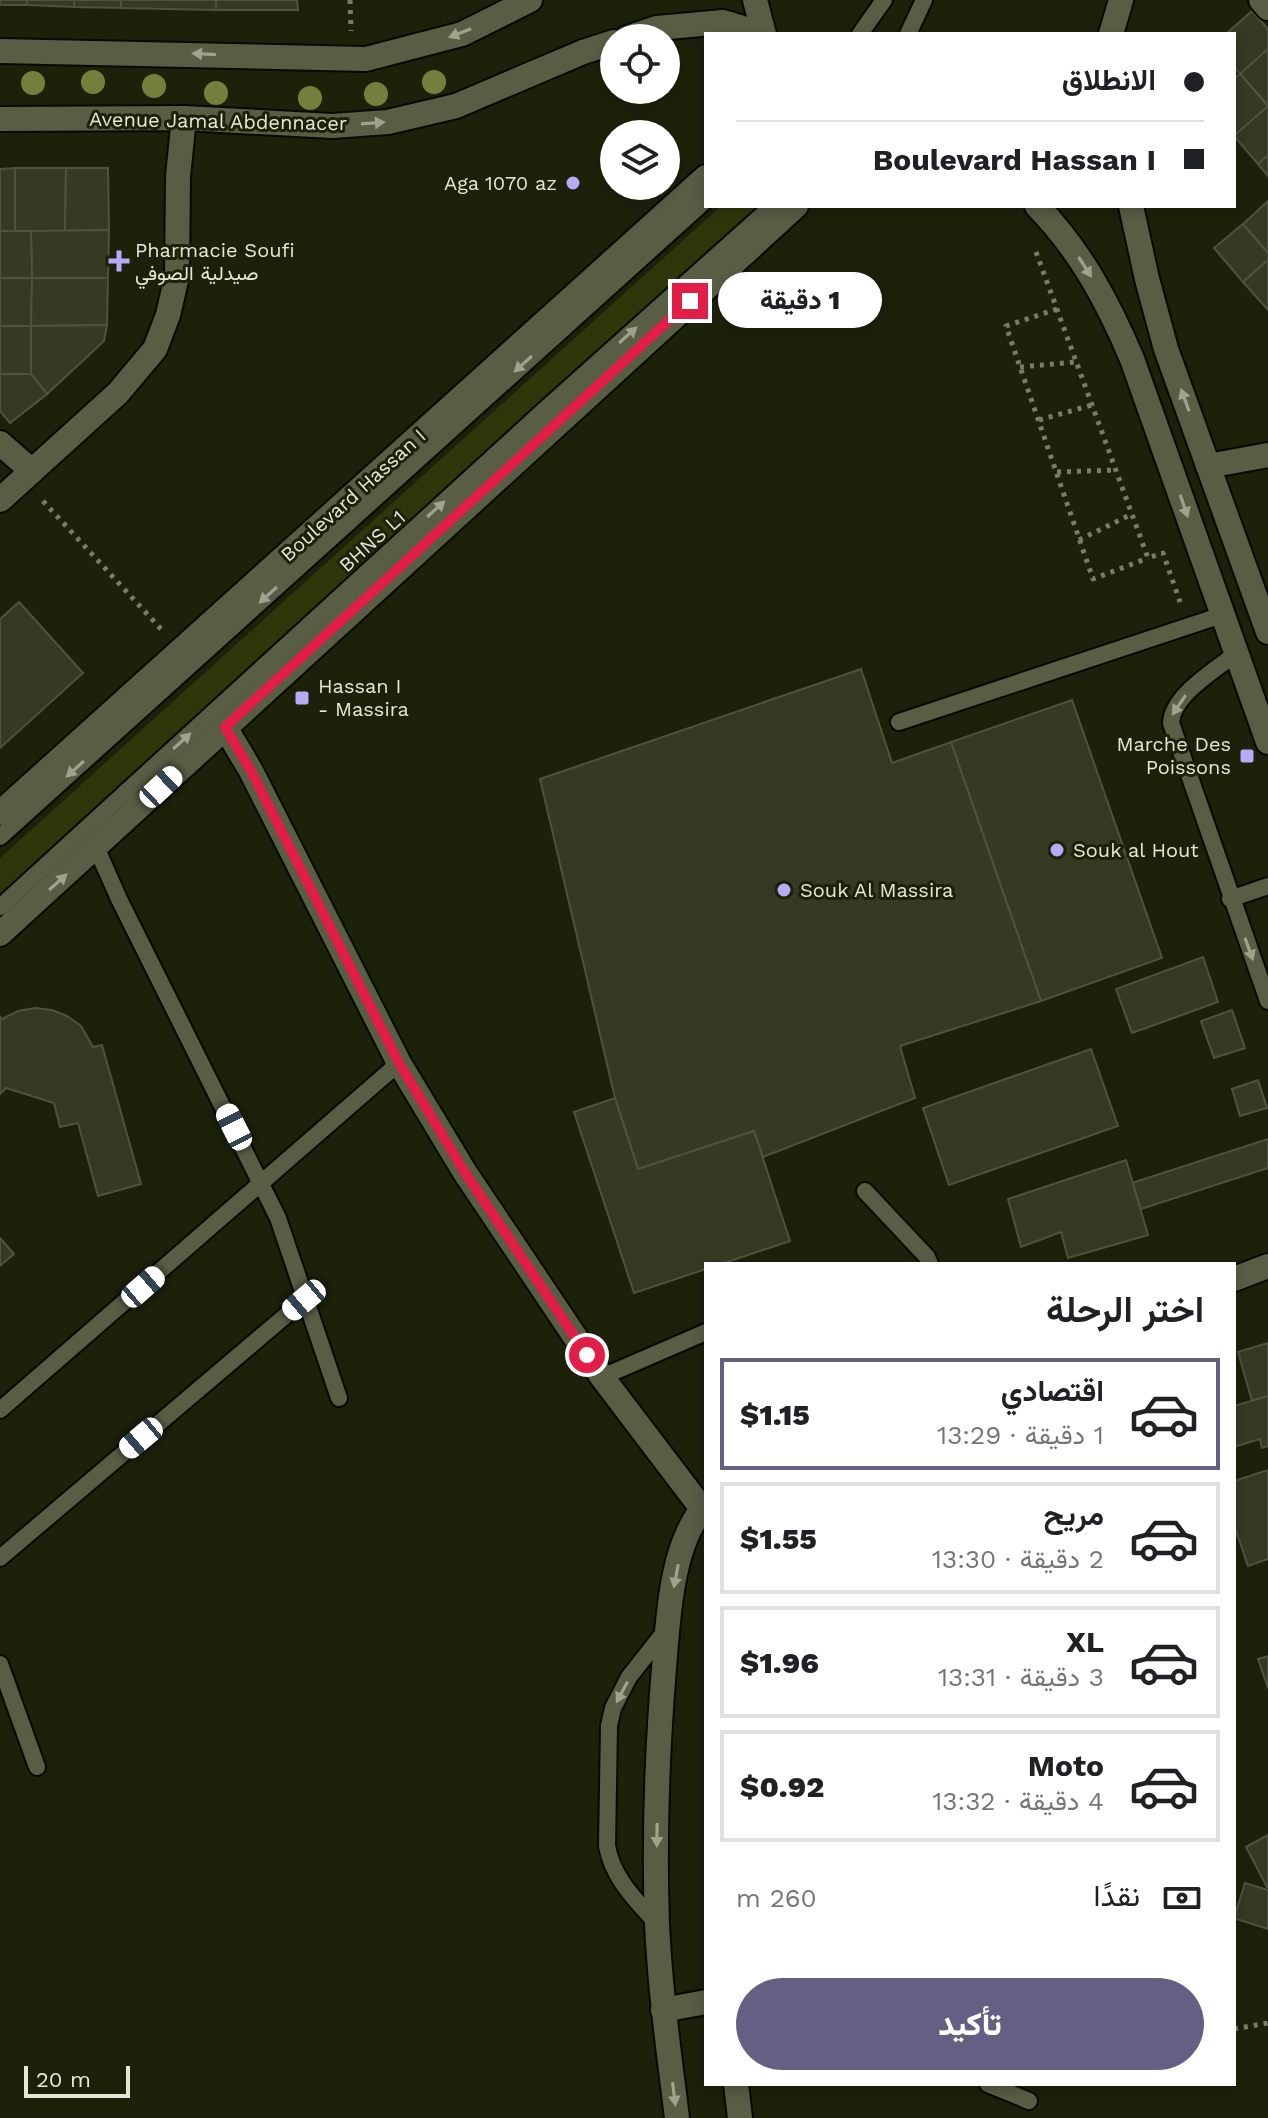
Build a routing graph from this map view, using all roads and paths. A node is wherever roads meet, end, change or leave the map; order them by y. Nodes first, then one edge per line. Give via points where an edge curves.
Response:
1 (530, 0) edge
2 (755, 0) edge
3 (884, 0) edge
4 (924, 0) edge
5 (1121, 0) edge
6 (1261, 0) edge
7 (1268, 8) edge
8 (680, 26) edge
9 (756, 32) edge
10 (763, 32) edge
11 (861, 32) edge
12 (909, 32) edge
13 (1112, 32) edge
14 (600, 47) edge
15 (0, 51) edge
16 (184, 118) junction
17 (0, 119) edge
18 (704, 179) edge
19 (704, 202) edge
20 (770, 208) edge
21 (794, 208) edge
22 (1039, 208) edge
23 (1131, 208) edge
24 (1033, 243) dead end
25 (1057, 309) junction
26 (1076, 362) junction
27 (1020, 367) junction
28 (1092, 405) junction
29 (1039, 420) junction
30 (0, 443) edge
31 (1268, 455) edge
32 (1208, 466) junction
33 (1116, 470) junction
34 (1057, 472) junction
35 (27, 475) junction
36 (0, 500) edge
37 (1132, 514) junction
38 (1079, 540) junction
39 (1148, 558) junction
40 (1222, 615) junction
41 (1189, 626) junction
42 (1268, 632) edge
43 (181, 650) junction
44 (1236, 653) junction
45 (899, 722) dead end
46 (225, 727) junction
47 (1268, 742) edge
48 (0, 813) edge
49 (0, 837) edge
50 (96, 847) junction
51 (1268, 886) edge
52 (1230, 899) junction
53 (0, 907) edge
54 (0, 934) edge
55 (1268, 1001) edge
56 (399, 1063) junction
57 (262, 1183) junction
58 (865, 1191) dead end
59 (929, 1262) edge
60 (1268, 1266) edge
61 (1236, 1278) edge
62 (304, 1300) junction
63 (704, 1333) edge
64 (602, 1377) junction
65 (339, 1398) dead end
66 (0, 1410) edge
67 (704, 1509) edge
68 (704, 1511) edge
69 (0, 1558) edge
70 (667, 1629) junction
71 (0, 1664) edge
72 (37, 1767) dead end
73 (657, 1924) junction
74 (704, 2002) edge
75 (663, 2010) junction
76 (1268, 2023) edge
77 (1236, 2029) edge
78 (736, 2086) edge
79 (993, 2086) edge
80 (1029, 2101) dead end
81 (677, 2118) edge
82 (740, 2118) edge

1 -> 15 street via 462,34 366,59
2 - 10 street
3 - 11 lane
4 - 12 lane
5 - 13 street
6 - 7 street
8 - 9 street via 723,22
16 -> 14 street, Avenue Jamal Abdennacer via 332,126 388,122 456,106
16 - 17 street, Avenue Jamal Abdennacer
16 - 35 street via 177,276 155,349 118,393
18 - 43 street, Boulevard Hassan I
19 -> 49 lane, BHNS L1
53 -> 20 lane, BHNS L1
21 - 46 street
22 -> 40 street via 1080,259 1112,313
32 -> 23 street via 1166,349
24 - 25 path
25 - 26 path
25 - 27 path via 1006,326
26 - 27 path
26 - 28 path
27 - 29 path
28 - 29 path
28 - 33 path
29 - 34 path
30 - 35 street
31 - 32 street
32 - 42 street
33 - 34 path
33 - 37 path
34 - 38 path
35 - 36 street
35 - 43 path
37 - 38 path
37 - 39 path
38 - 39 path via 1093,579
39 - 41 path via 1163,553
40 - 41 lane
40 - 44 street
41 - 45 lane
43 - 48 street, Boulevard Hassan I
44 - 47 street
44 -> 52 lane via 1180,699 1171,715
46 - 50 street
46 - 56 street
54 -> 50 street
50 - 57 lane
51 - 52 lane
52 -> 55 lane
56 - 57 lane
56 - 64 street via 464,1171
57 - 62 lane
57 - 66 lane
58 - 59 lane
60 - 61 street
62 - 65 lane
62 - 69 lane
63 - 64 lane
64 - 67 street
68 -> 70 street via 686,1538
70 -> 73 street
70 -> 73 lane via 620,1692 609,1726 609,1861
71 - 72 lane
73 - 75 street
74 - 75 street
75 -> 81 street
76 - 77 path
78 - 82 street
79 - 80 lane

